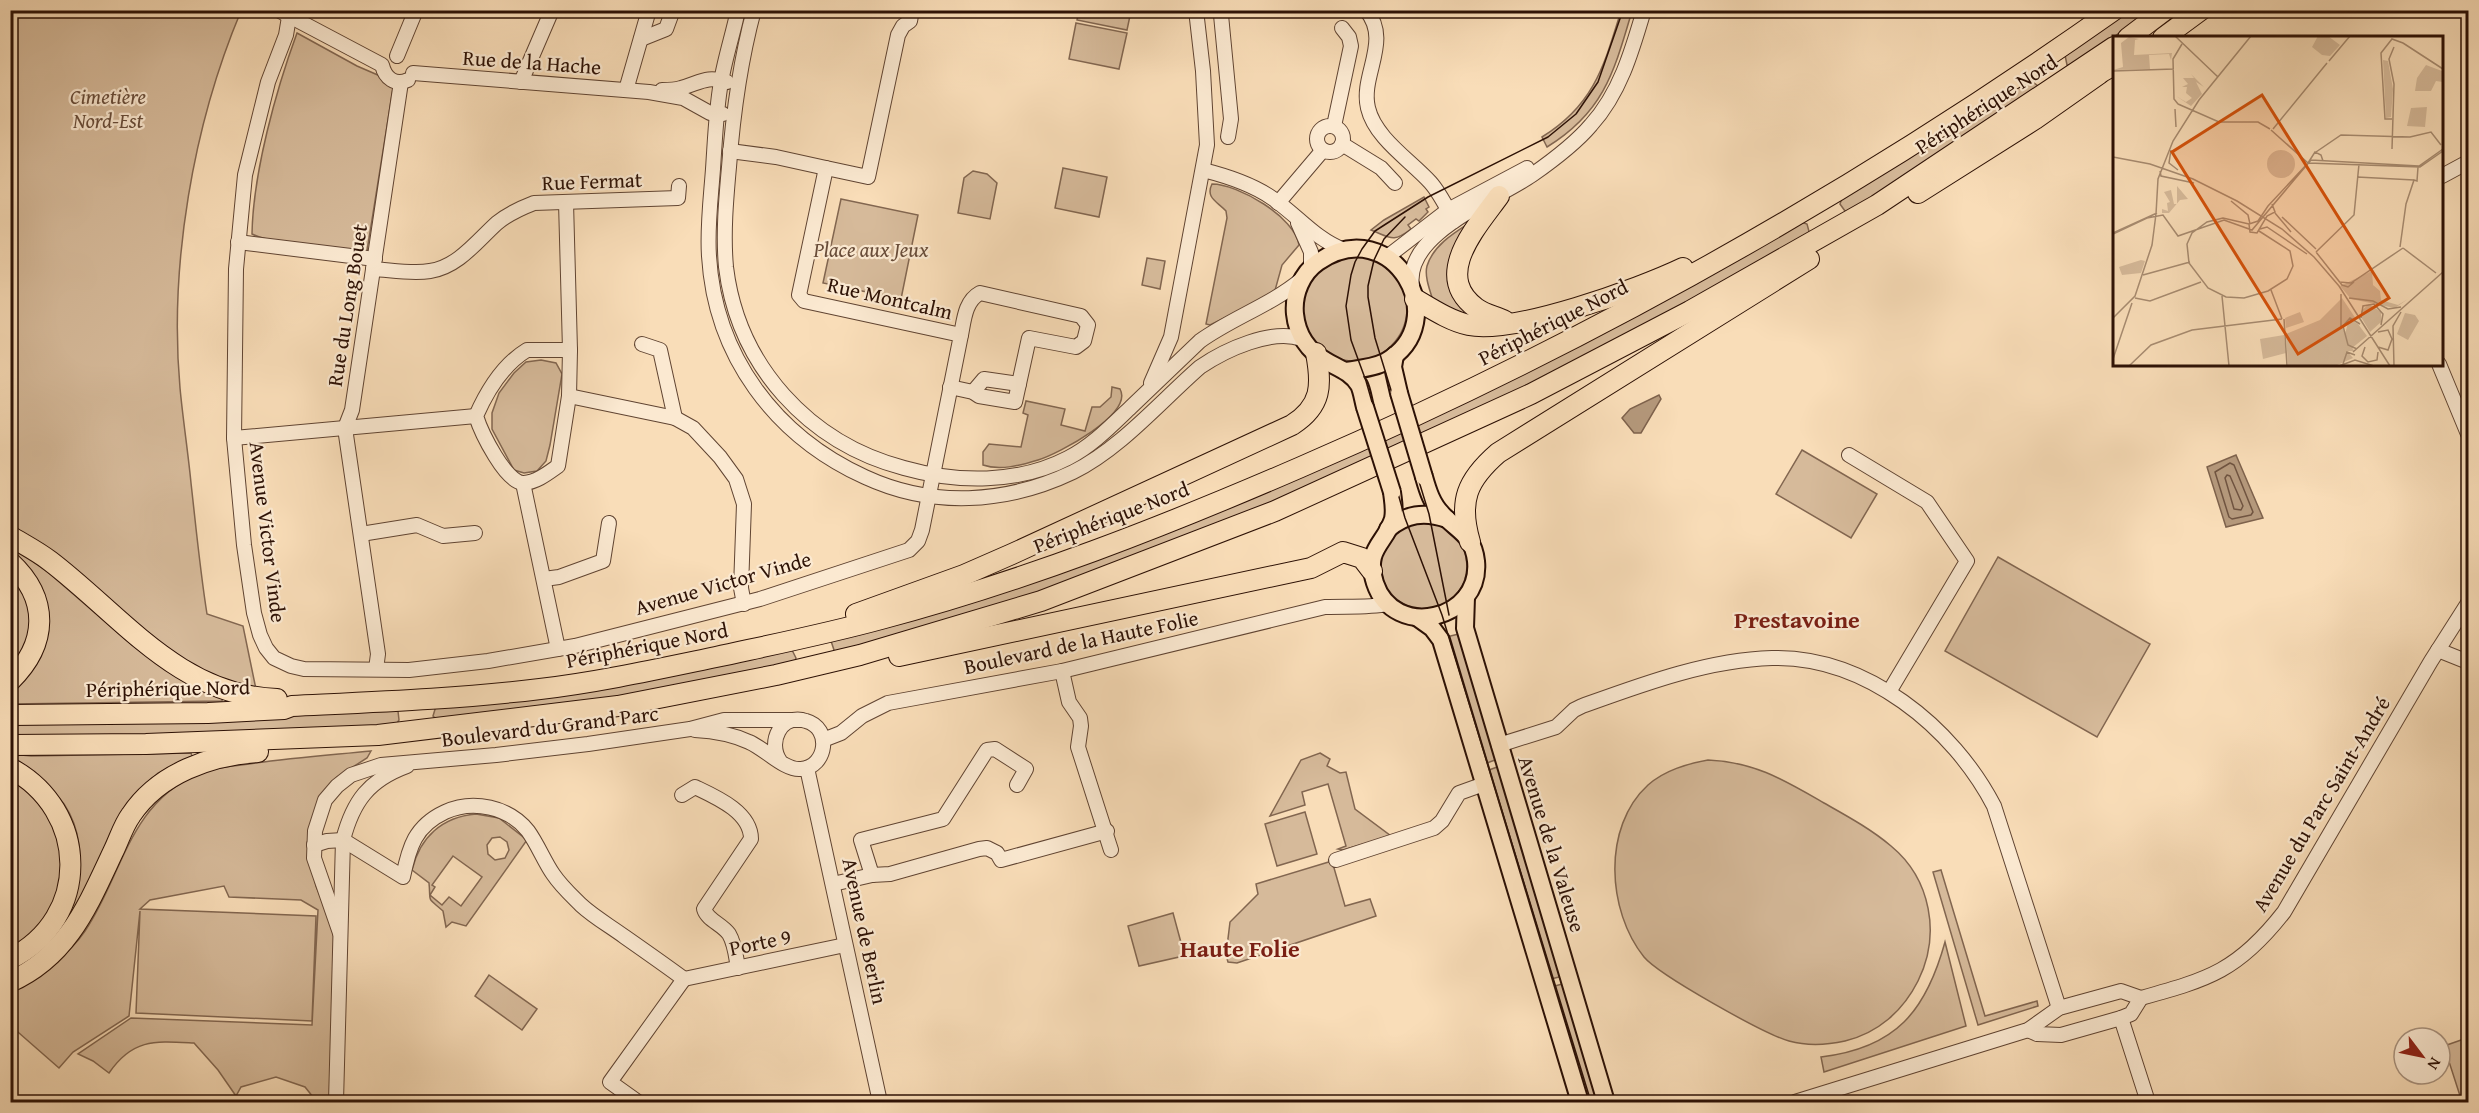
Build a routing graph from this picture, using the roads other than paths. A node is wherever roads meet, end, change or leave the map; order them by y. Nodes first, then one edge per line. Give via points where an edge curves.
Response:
1 (416, 10) edge
2 (552, 10) edge
3 (649, 10) edge
4 (673, 10) edge
5 (738, 10) edge
6 (754, 10) edge
7 (912, 10) edge
8 (1196, 10) edge
9 (1224, 10) edge
10 (1366, 10) edge
11 (1644, 10) edge
12 (2097, 10) edge
13 (2115, 10) edge
14 (2165, 10) edge
15 (2173, 10) edge
16 (2201, 10) edge
17 (284, 14) edge
18 (1342, 28) dead end
19 (2079, 34) junction
20 (2131, 36) edge
21 (2143, 36) edge
22 (2166, 36) edge
23 (640, 39) junction
24 (2113, 48) edge
25 (397, 56) junction
26 (381, 65) junction
27 (2106, 70) edge
28 (413, 73) junction
29 (721, 80) junction
30 (401, 82) junction
31 (521, 82) junction
32 (738, 86) junction
33 (626, 90) junction
34 (649, 92) junction
35 (717, 114) junction
36 (732, 114) junction
37 (1334, 126) junction
38 (1228, 137) dead end
39 (1342, 144) junction
40 (1323, 150) junction
41 (730, 151) junction
42 (1557, 155) junction
43 (2469, 162) edge
44 (826, 168) junction
45 (1203, 170) junction
46 (2443, 175) edge
47 (1395, 183) dead end
48 (679, 186) dead end
49 (1498, 196) junction
50 (566, 202) junction
51 (1278, 203) junction
52 (1451, 216) junction
53 (1296, 218) junction
54 (238, 242) junction
55 (1344, 250) junction
56 (1820, 252) junction
57 (1730, 255) junction
58 (1387, 257) junction
59 (374, 264) junction
60 (1306, 274) junction
61 (1414, 292) junction
62 (1509, 324) junction
63 (961, 335) junction
64 (642, 344) dead end
65 (1309, 346) junction
66 (570, 350) junction
67 (1395, 355) junction
68 (2440, 366) edge
69 (1346, 371) junction
70 (950, 387) junction
71 (1151, 388) junction
72 (1531, 394) junction
73 (569, 396) junction
74 (1160, 403) junction
75 (476, 416) junction
76 (675, 418) junction
77 (345, 428) junction
78 (2469, 434) edge
79 (234, 438) junction
80 (1849, 455) dead end
81 (523, 483) junction
82 (931, 486) junction
83 (1447, 520) junction
84 (609, 523) dead end
85 (1388, 530) junction
86 (475, 533) dead end
87 (361, 534) junction
88 (10, 536) edge
89 (1470, 542) junction
90 (10, 562) edge
91 (1374, 577) junction
92 (544, 579) junction
93 (1466, 597) junction
94 (744, 604) junction
95 (1388, 604) junction
96 (1356, 605) junction
97 (2467, 610) edge
98 (1418, 618) junction
99 (830, 632) junction
100 (558, 649) junction
101 (2438, 650) junction
102 (860, 655) junction
103 (2469, 662) edge
104 (376, 669) junction
105 (1062, 671) junction
106 (10, 681) edge
107 (1889, 692) junction
108 (292, 706) junction
109 (10, 715) edge
110 (801, 720) junction
111 (690, 729) junction
112 (378, 735) junction
113 (823, 740) junction
114 (10, 744) edge
115 (1499, 745) junction
116 (780, 761) junction
117 (415, 763) junction
118 (10, 768) edge
119 (807, 768) junction
120 (1484, 784) junction
121 (1017, 785) dead end
122 (682, 795) dead end
123 (1107, 831) junction
124 (344, 840) junction
125 (314, 845) junction
126 (1111, 850) dead end
127 (1336, 860) dead end
128 (872, 875) junction
129 (833, 884) junction
130 (340, 933) junction
131 (845, 945) junction
132 (10, 959) edge
133 (738, 968) junction
134 (684, 979) junction
135 (10, 982) edge
136 (2121, 992) junction
137 (2140, 998) junction
138 (2054, 1011) junction
139 (2126, 1016) junction
140 (2028, 1030) junction
141 (2061, 1035) junction
142 (1813, 1100) edge
143 (336, 1102) edge
144 (638, 1102) edge
145 (880, 1102) edge
146 (1580, 1102) edge
147 (1606, 1102) edge
148 (1795, 1102) edge
149 (2148, 1102) edge

1 - 25 street
2 - 31 street
3 - 23 street
4 - 23 street via 666,29
5 - 29 street
6 - 32 street
7 - 44 street via 910,21 898,35 868,177
8 - 45 street via 1206,118
9 - 38 street via 1221,15 1231,119
10 - 52 street via 1375,27 1377,43 1368,109 1377,127 1431,183
11 - 42 street via 1611,99 1590,127
12 - 19 highway
13 - 19 highway, Périphérique Nord
14 - 20 highway
15 - 21 highway
16 - 22 highway
17 - 26 street
17 - 54 street, Avenue Victor Vinde via 286,35 268,82 245,175
18 - 37 street via 1351,46
19 - 57 highway, Périphérique Nord via 1912,146
23 - 33 street
24 - 72 highway, Périphérique Nord via 1877,205 1690,311
25 - 26 street
25 - 28 street via 411,66
26 - 30 street via 388,77
27 - 56 highway via 1888,213
28 - 30 street
28 - 31 street, Rue de la Hache
29 - 32 street
29 - 34 street, Rue de la Hache via 700,80 682,88
29 - 35 street
30 - 59 street, Rue du Long Bouet
31 - 33 street, Rue de la Hache
32 - 36 street
33 - 34 street, Rue de la Hache
34 - 35 street, Rue de la Hache via 683,98
35 - 36 street, Rue de la Hache
35 - 82 street via 709,256 728,339 741,364 784,424 813,448 838,464 895,489
36 - 41 street
37 - 39 street via 1343,135
37 - 40 street via 1326,126 1317,135
39 - 40 street via 1336,151
39 - 47 street via 1380,168
40 - 51 street
41 - 44 street
41 - 82 street via 725,237 728,276 743,328 766,372 803,416 842,444
42 - 49 street
42 - 52 street
43 - 46 street
44 - 63 street, Rue Montcalm via 799,295 804,301
45 - 51 street via 1252,186
45 - 71 street via 1171,337
48 - 50 street, Rue Fermat via 678,198
49 - 52 street
49 - 62 highway via 1463,248 1457,274 1463,296 1474,307
50 - 59 street, Rue Fermat via 534,203 515,210 451,264 430,271
50 - 66 street
51 - 53 street
52 - 58 street
52 - 61 street via 1411,270
53 - 55 street via 1326,242
53 - 60 street via 1311,252
54 - 59 street, Rue Fermat
54 - 79 street, Avenue Victor Vinde
55 - 58 main road via 1368,248
55 - 60 main road via 1322,259
56 - 72 highway via 1554,394
56 - 89 highway via 1498,453 1479,470 1468,488 1464,510
57 - 62 highway via 1708,255 1648,283
57 - 99 highway, Périphérique Nord via 1522,365 1264,483 1026,574
58 - 61 main road via 1404,272
59 - 77 street, Rue du Long Bouet via 352,410
60 - 65 main road via 1295,301 1295,312
60 - 71 street via 1281,295 1200,341
61 - 62 highway via 1448,317 1470,325
61 - 67 main road via 1416,314 1412,331
63 - 70 street, Rue Montcalm
63 - 70 street, Rue Montcalm via 968,304 980,294 1081,316 1088,325 1084,341 1076,347 1029,338 1015,402
64 - 76 street via 660,350
65 - 69 main road via 1324,360
65 - 74 street via 1287,336 1262,339 1224,353 1200,367
65 - 99 highway via 1320,381 1308,413 1292,425 1012,554 852,616
66 - 73 street
66 - 75 street via 528,350 519,355 498,378
67 - 69 main road via 1372,367
67 - 83 main road, bridge via 1393,367 1399,393 1424,477 1435,505
68 - 78 street
69 - 85 main road, bridge via 1359,385 1392,492 1394,512
70 - 82 street, Rue Montcalm
71 - 74 street
71 - 82 street via 1078,453 1058,463 1027,473
72 - 102 highway, Périphérique Nord via 1191,545 1041,601
73 - 76 street
73 - 81 street via 558,466 543,477
74 - 82 street via 1097,457 1062,476 1026,489 957,500
75 - 77 street
75 - 81 street via 484,437 512,479
76 - 94 street via 693,428 720,457 741,491
77 - 79 street
77 - 87 street, Rue du Long Bouet
79 - 104 street, Avenue Victor Vinde via 254,613 266,648 282,662 304,669
80 - 107 street via 1927,501 1967,561
81 - 92 street
82 - 94 street, Avenue Victor Vinde via 920,537 909,549
83 - 85 main road via 1429,514 1414,515
83 - 89 main road
84 - 92 street via 603,561
85 - 91 main road via 1375,551
86 - 87 street via 443,536 417,525
87 - 104 street, Rue du Long Bouet via 378,654
88 - 108 highway via 49,560 162,657 210,685 258,699 285,699
89 - 93 main road via 1476,569
90 - 106 highway via 33,591 39,627 33,653
91 - 95 main road
91 - 96 street via 1367,596
91 - 102 highway via 1362,558 1343,552 1311,568 1063,622 891,658
92 - 100 street
93 - 98 main road via 1449,613
93 - 115 main road, Avenue de la Valeuse via 1465,628
94 - 100 street, Avenue Victor Vinde
95 - 96 street, Boulevard de la Haute Folie
95 - 98 main road via 1402,614
96 - 105 street, Boulevard de la Haute Folie via 1299,612
97 - 101 street, Avenue du Parc Saint-André
98 - 120 main road via 1439,636
99 - 108 highway, Périphérique Nord via 640,673 542,689
100 - 104 street, Avenue Victor Vinde via 458,665
101 - 103 street
101 - 137 street, Avenue du Parc Saint-André via 2290,902 2269,931 2240,959 2218,972
102 - 112 highway, Périphérique Nord via 618,706
105 - 113 street, Boulevard de la Haute Folie via 888,704
105 - 123 street via 1069,702 1080,718 1078,747
107 - 115 street via 1809,662 1776,658 1710,665 1582,706 1556,727
107 - 138 street via 1952,744 1994,806
108 - 109 highway, Périphérique Nord via 208,712
110 - 111 street, Boulevard du Grand Parc via 724,720
110 - 113 street via 815,726
110 - 116 street via 785,723 775,736 775,752
111 - 116 street, Boulevard du Grand Parc via 741,739
111 - 117 street, Boulevard du Grand Parc
112 - 114 highway, Périphérique Nord
112 - 135 highway via 361,745 245,752 203,761 161,783 131,814 90,904 68,937 45,961
113 - 119 street via 820,757
115 - 147 main road, Avenue de la Valeuse
116 - 119 street via 795,769
117 - 124 street, Boulevard du Grand Parc via 387,775 362,796 354,807
117 - 125 street, Boulevard du Grand Parc via 381,765 351,775 337,786 319,813
118 - 132 highway via 39,786 52,802 68,837 70,858 70,883 53,921 37,941
119 - 129 street, Avenue de Berlin
120 - 127 street via 1459,793 1442,821 1429,831
120 - 146 main road
121 - 128 street via 1026,769 995,749 987,750 943,819 861,840
122 - 133 street via 695,787 719,798 737,811 751,831 751,840 704,909 728,933
123 - 126 street
123 - 128 street via 1000,860 998,853 978,849 890,874
124 - 125 street
124 - 130 street, Boulevard du Grand Parc
124 - 134 street via 403,877 408,850 431,820 468,806 499,811 527,831 552,874 586,910
125 - 130 street, Boulevard du Grand Parc
128 - 129 street
129 - 131 street, Avenue de Berlin
130 - 143 street, Boulevard du Grand Parc
131 - 133 street, Porte 9
131 - 145 street, Avenue de Berlin
133 - 134 street, Porte 9
134 - 144 street via 610,1082
136 - 137 street
136 - 138 street
136 - 139 street via 2132,998
137 - 139 street
138 - 140 street
138 - 141 street via 2049,1026
139 - 141 street
139 - 149 street
140 - 141 street
140 - 142 street
142 - 148 street

